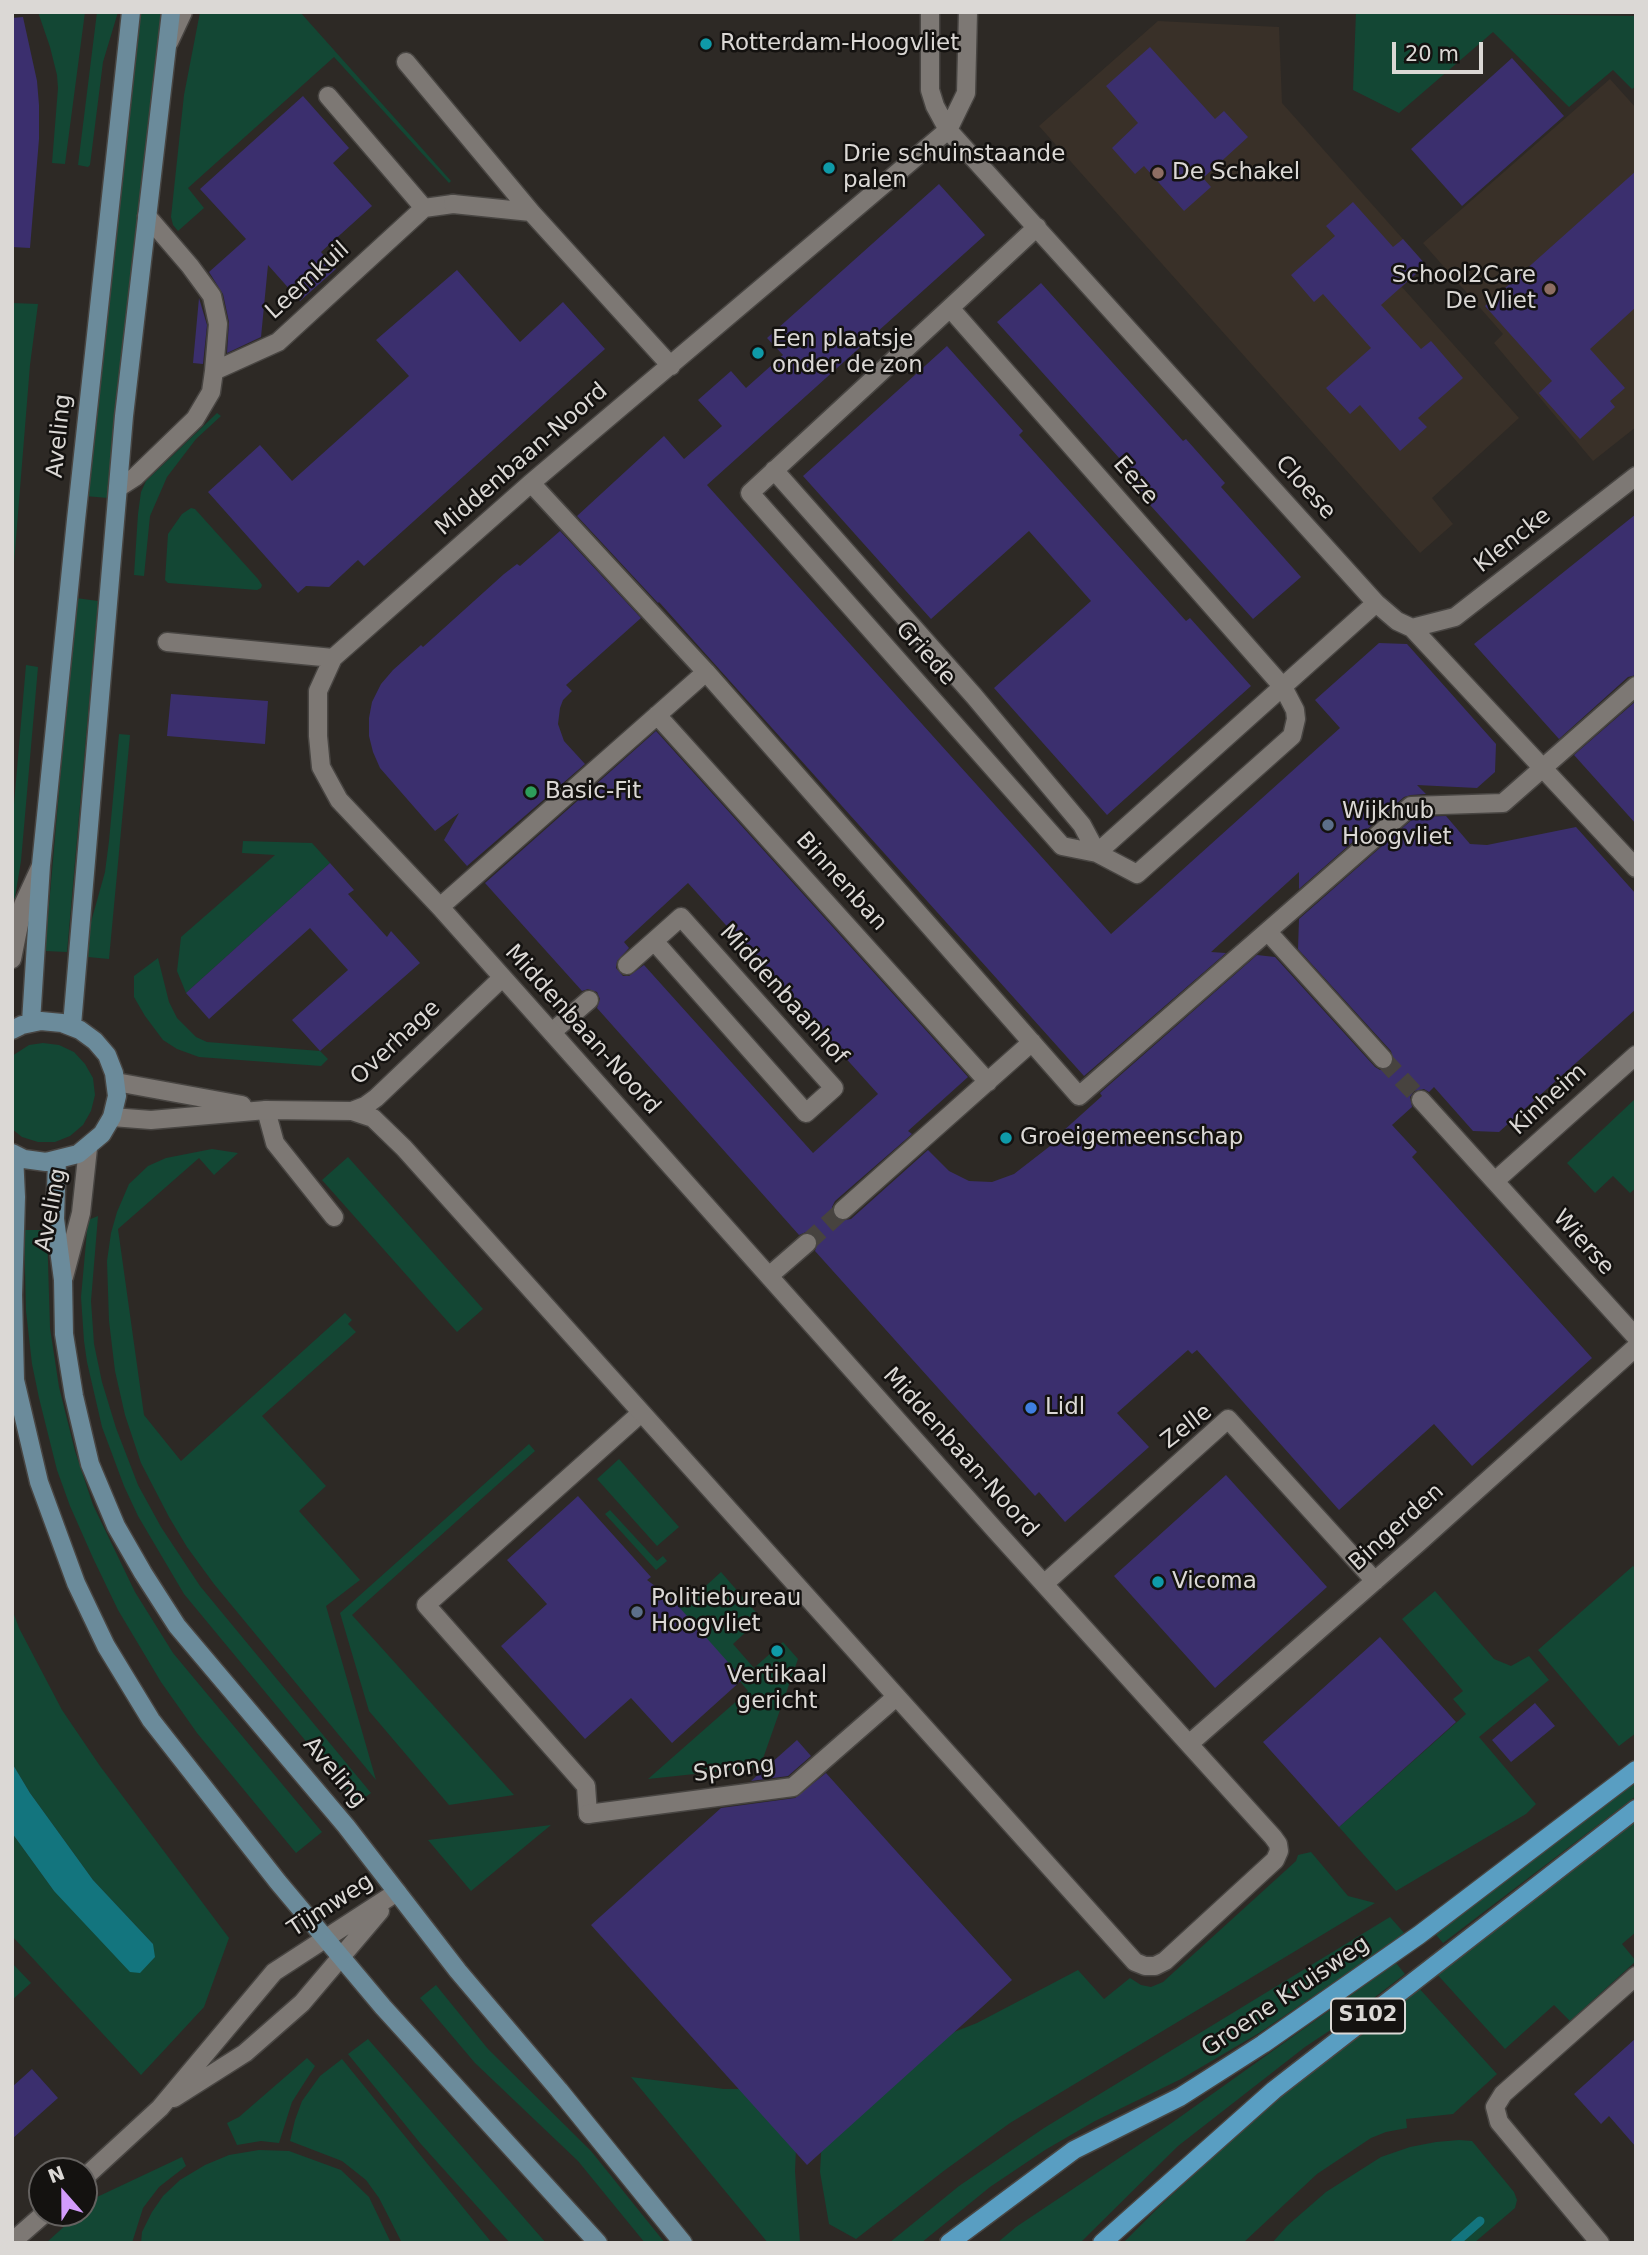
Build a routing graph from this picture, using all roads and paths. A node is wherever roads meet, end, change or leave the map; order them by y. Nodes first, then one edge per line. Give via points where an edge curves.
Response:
1 (131, 12) edge
2 (171, 12) edge
3 (183, 12) edge
4 (930, 12) edge
5 (968, 12) edge
6 (167, 45) junction
7 (406, 62) dead end
8 (328, 96) dead end
9 (948, 130) junction
10 (424, 208) junction
11 (531, 212) junction
12 (147, 216) junction
13 (1037, 228) junction
14 (950, 308) junction
15 (671, 366) junction
16 (214, 372) junction
17 (774, 470) junction
18 (1635, 479) edge
19 (531, 483) junction
20 (118, 488) junction
21 (1376, 603) junction
22 (1412, 628) junction
23 (167, 642) dead end
24 (333, 658) junction
25 (706, 673) junction
26 (1636, 686) edge
27 (1283, 687) junction
28 (657, 715) junction
29 (1543, 768) junction
30 (1097, 853) junction
31 (41, 865) junction
32 (1636, 868) edge
33 (440, 907) junction
34 (1268, 932) junction
35 (654, 941) junction
36 (12, 959) edge
37 (627, 965) dead end
38 (502, 978) junction
39 (589, 1000) dead end
40 (31, 1022) junction
41 (72, 1025) junction
42 (12, 1030) edge
43 (552, 1032) junction
44 (1032, 1042) junction
45 (1636, 1055) edge
46 (1383, 1059) tunnel mouth
47 (116, 1082) junction
48 (988, 1082) junction
49 (1421, 1100) tunnel mouth
50 (267, 1110) junction
51 (352, 1111) junction
52 (112, 1117) junction
53 (88, 1148) junction
54 (13, 1154) edge
55 (57, 1161) junction
56 (1494, 1181) junction
57 (843, 1210) tunnel mouth
58 (334, 1217) dead end
59 (807, 1242) tunnel mouth
60 (769, 1276) junction
61 (63, 1280) junction
62 (1636, 1337) edge
63 (1636, 1347) edge
64 (14, 1378) edge
65 (641, 1413) junction
66 (1375, 1581) junction
67 (1044, 1584) junction
68 (896, 1697) junction
69 (1189, 1744) junction
70 (1636, 1770) edge
71 (1636, 1809) edge
72 (397, 1892) junction
73 (326, 1939) junction
74 (340, 1956) junction
75 (1636, 1976) edge
76 (160, 2108) junction
77 (98, 2165) edge
78 (29, 2227) edge
79 (12, 2242) edge
80 (598, 2243) edge
81 (683, 2243) edge
82 (949, 2243) edge
83 (1102, 2243) edge
84 (1600, 2243) edge

1 - 31 main road, Aveling
2 - 6 main road
3 - 6 street
4 - 9 street via 930,90
5 - 9 street, Middenbaan-Noord via 965,93
6 - 12 main road
7 - 11 street
8 - 10 street
9 - 13 street, Cloese
9 - 15 street, Middenbaan-Noord
10 - 11 street via 453,204
10 - 16 street, Leemkuil via 278,342
11 - 15 street
12 - 16 street via 212,296 218,324
12 - 20 main road
13 - 14 street, Griede
13 - 21 street, Cloese
14 - 17 street, Griede
14 - 27 street, Eeze
15 - 19 street, Middenbaan-Noord
16 - 20 street via 211,392 195,419
17 - 30 street, Griede via 974,696 1082,825
17 - 30 street, Griede via 750,493 1062,846
18 - 22 street, Klencke via 1455,617
19 - 24 street, Middenbaan-Noord
19 - 25 street, Binnenban
20 - 41 main road
21 - 22 street, Cloese
21 - 27 street
22 - 29 street, Cloese
23 - 24 street
24 - 33 street, Middenbaan-Noord via 318,691 321,767 339,800
25 - 28 street
25 - 44 street, Binnenban
26 - 29 street, Binnenban
27 - 30 street
27 - 30 street, Griede via 1295,710 1292,736 1189,828 1137,874
28 - 33 street
28 - 48 street, Binnenban
29 - 32 street, Cloese
29 - 34 street, Binnenban via 1503,803 1410,806
31 - 36 street, Aveling via 23,905
31 - 40 main road, Aveling
33 - 38 street, Middenbaan-Noord
34 - 44 street, Binnenban via 1079,1096
34 - 46 street
35 - 35 street, Middenbaanhof via 806,1113 834,1088 681,917
35 - 37 street, Middenbaanhof
38 - 43 street, Middenbaan-Noord
38 - 51 street, Overhage via 376,1098
39 - 43 street
40 - 41 main road
40 - 42 main road
41 - 47 main road via 101,1048
43 - 60 street, Middenbaan-Noord
44 - 48 street
45 - 56 street, Kinheim
47 - 50 street, Overhage
47 - 52 main road
48 - 57 street
49 - 56 street
50 - 51 street, Overhage
50 - 52 street, Overhage via 169,1119
50 - 58 street via 275,1143
51 - 65 street, Middenbaan-Noord via 373,1118 404,1148
52 - 53 main road
53 - 55 main road
53 - 61 street, Aveling via 81,1213
54 - 55 main road
54 - 64 main road, Aveling
55 - 61 main road, Aveling via 55,1219
56 - 62 street, Wierse
59 - 60 street
60 - 67 street, Middenbaan-Noord
61 - 72 main road, Aveling via 64,1334 74,1396 90,1464 116,1526 177,1626
63 - 66 street, Bingerden
64 - 73 main road, Aveling via 40,1482 76,1583 106,1646 183,1764
65 - 68 street, Middenbaan-Noord
65 - 68 street, Sprong via 426,1605 586,1786 588,1814 793,1787
66 - 67 street, Zelle via 1228,1419
66 - 69 street, Bingerden
67 - 69 street, Middenbaan-Noord
68 - 69 street, Middenbaan-Noord via 1125,1952 1145,1966 1165,1961 1279,1852 1273,1837
70 - 82 main road, Groene Kruisweg / S102 via 1419,1936 1263,2044 1180,2098 1074,2150
71 - 83 main road, S102 via 1274,2090
72 - 73 street, Tijmweg
72 - 74 street, Tijmweg
72 - 81 main road, Aveling
73 - 74 main road, Aveling
73 - 76 street, Tijmweg via 274,1972
74 - 76 street, Tijmweg via 302,2003 245,2053
74 - 80 main road, Aveling
75 - 84 street via 1494,2106 1499,2122
76 - 77 street, Tijmweg
78 - 79 street

